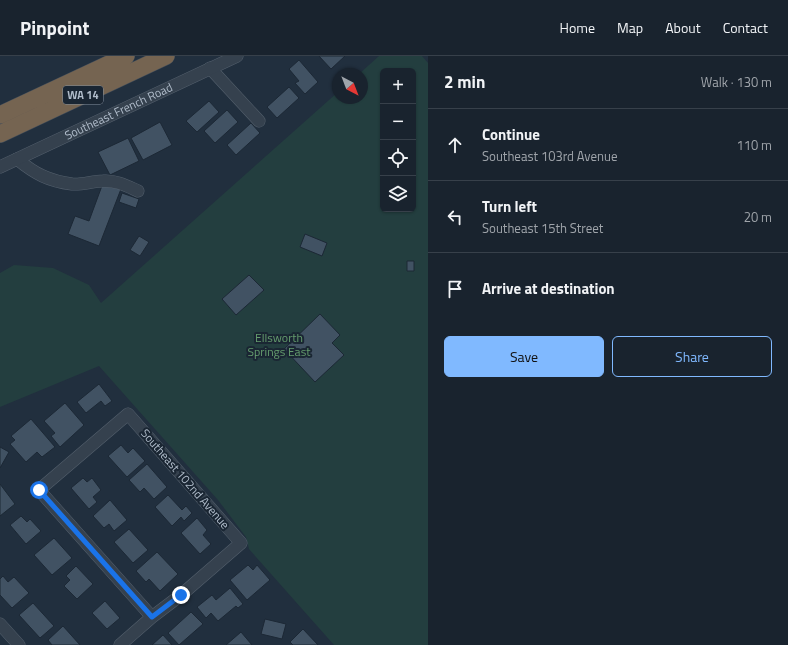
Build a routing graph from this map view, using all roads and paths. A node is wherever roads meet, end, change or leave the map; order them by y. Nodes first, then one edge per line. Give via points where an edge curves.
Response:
1 (126, 56) edge
2 (166, 56) edge
3 (237, 56) edge
4 (210, 68) junction
5 (0, 115) edge
6 (258, 121) dead end
7 (0, 134) edge
8 (18, 158) junction
9 (0, 167) edge
10 (138, 191) dead end
11 (152, 617) junction
12 (0, 624) edge
13 (19, 645) edge
14 (120, 645) edge

1 - 5 highway, WA 14
2 - 7 highway, WA 14
3 - 4 street, Southeast French Road
4 - 6 street
4 - 8 street, Southeast French Road
8 - 9 street, Southeast French Road
8 - 10 street via 33,172 48,178 73,184 105,180 119,182
11 - 11 street, Southeast 102nd Avenue via 39,490 128,414 242,543
11 - 14 street
12 - 13 street

